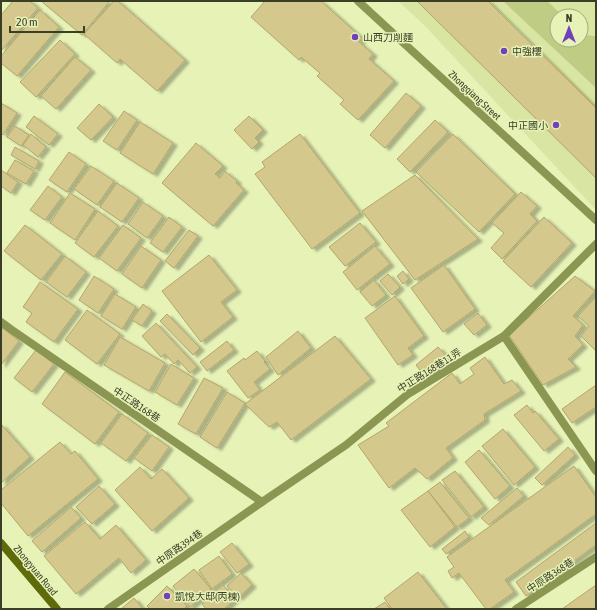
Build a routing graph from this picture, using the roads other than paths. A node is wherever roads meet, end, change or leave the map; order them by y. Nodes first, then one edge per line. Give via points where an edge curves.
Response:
1 (358, 1) edge
2 (596, 220) edge
3 (596, 244) edge
4 (1, 322) edge
5 (504, 336) junction
6 (596, 471) edge
7 (262, 502) junction
8 (1, 543) edge
9 (596, 557) edge
10 (57, 609) edge
11 (108, 609) edge
12 (516, 609) edge

1 - 2 street, Zhongqiang Street
3 - 5 street, 中正路168巷11弄
4 - 7 street, 中正路168巷
5 - 6 street
5 - 7 street, 中正路168巷11弄 via 408,394 346,445
7 - 11 street, 中原路394巷
8 - 10 street, Zhongyuan Road
9 - 12 street, 中原路368巷

